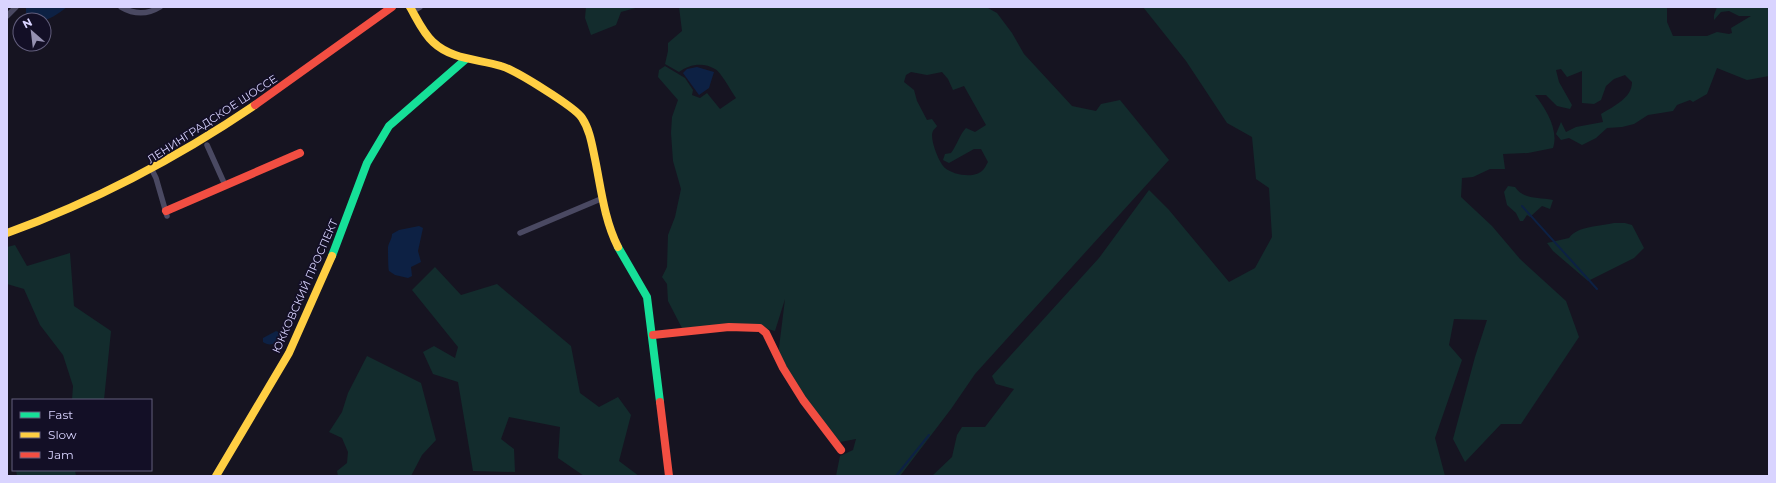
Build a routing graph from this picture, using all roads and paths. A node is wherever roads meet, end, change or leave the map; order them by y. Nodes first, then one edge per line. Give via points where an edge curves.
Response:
1 (16, 7) edge
2 (121, 7) edge
3 (160, 7) edge
4 (392, 7) edge
5 (414, 8) edge
6 (7, 16) edge
7 (466, 59) junction
8 (207, 145) dead end
9 (300, 153) dead end
10 (152, 170) junction
11 (225, 185) junction
12 (603, 198) junction
13 (166, 214) joint
14 (7, 233) edge
15 (520, 233) dead end
16 (653, 335) junction
17 (841, 450) dead end
18 (216, 476) edge
19 (669, 476) edge

1 - 6 street
2 - 3 street via 134,13 144,13
4 - 10 street, ЛЕНИНГРАДСКОЕ ШОССЕ via 250,109
5 - 7 street via 423,29 434,43
7 - 12 street via 502,66 566,103 582,118 590,136
7 - 18 street, ЮККОВСКИЙ ПРОСПЕКТ via 389,126 374,151 367,163 336,248 289,353
8 - 11 street
9 - 11 street
10 - 13 street
10 - 14 street, ЛЕНИНГРАДСКОЕ ШОССЕ via 52,218
11 - 13 street
12 - 15 street
12 - 16 street via 607,219 617,245 647,297
16 - 17 street via 729,328 760,328 766,333 783,368 803,400
16 - 19 street

